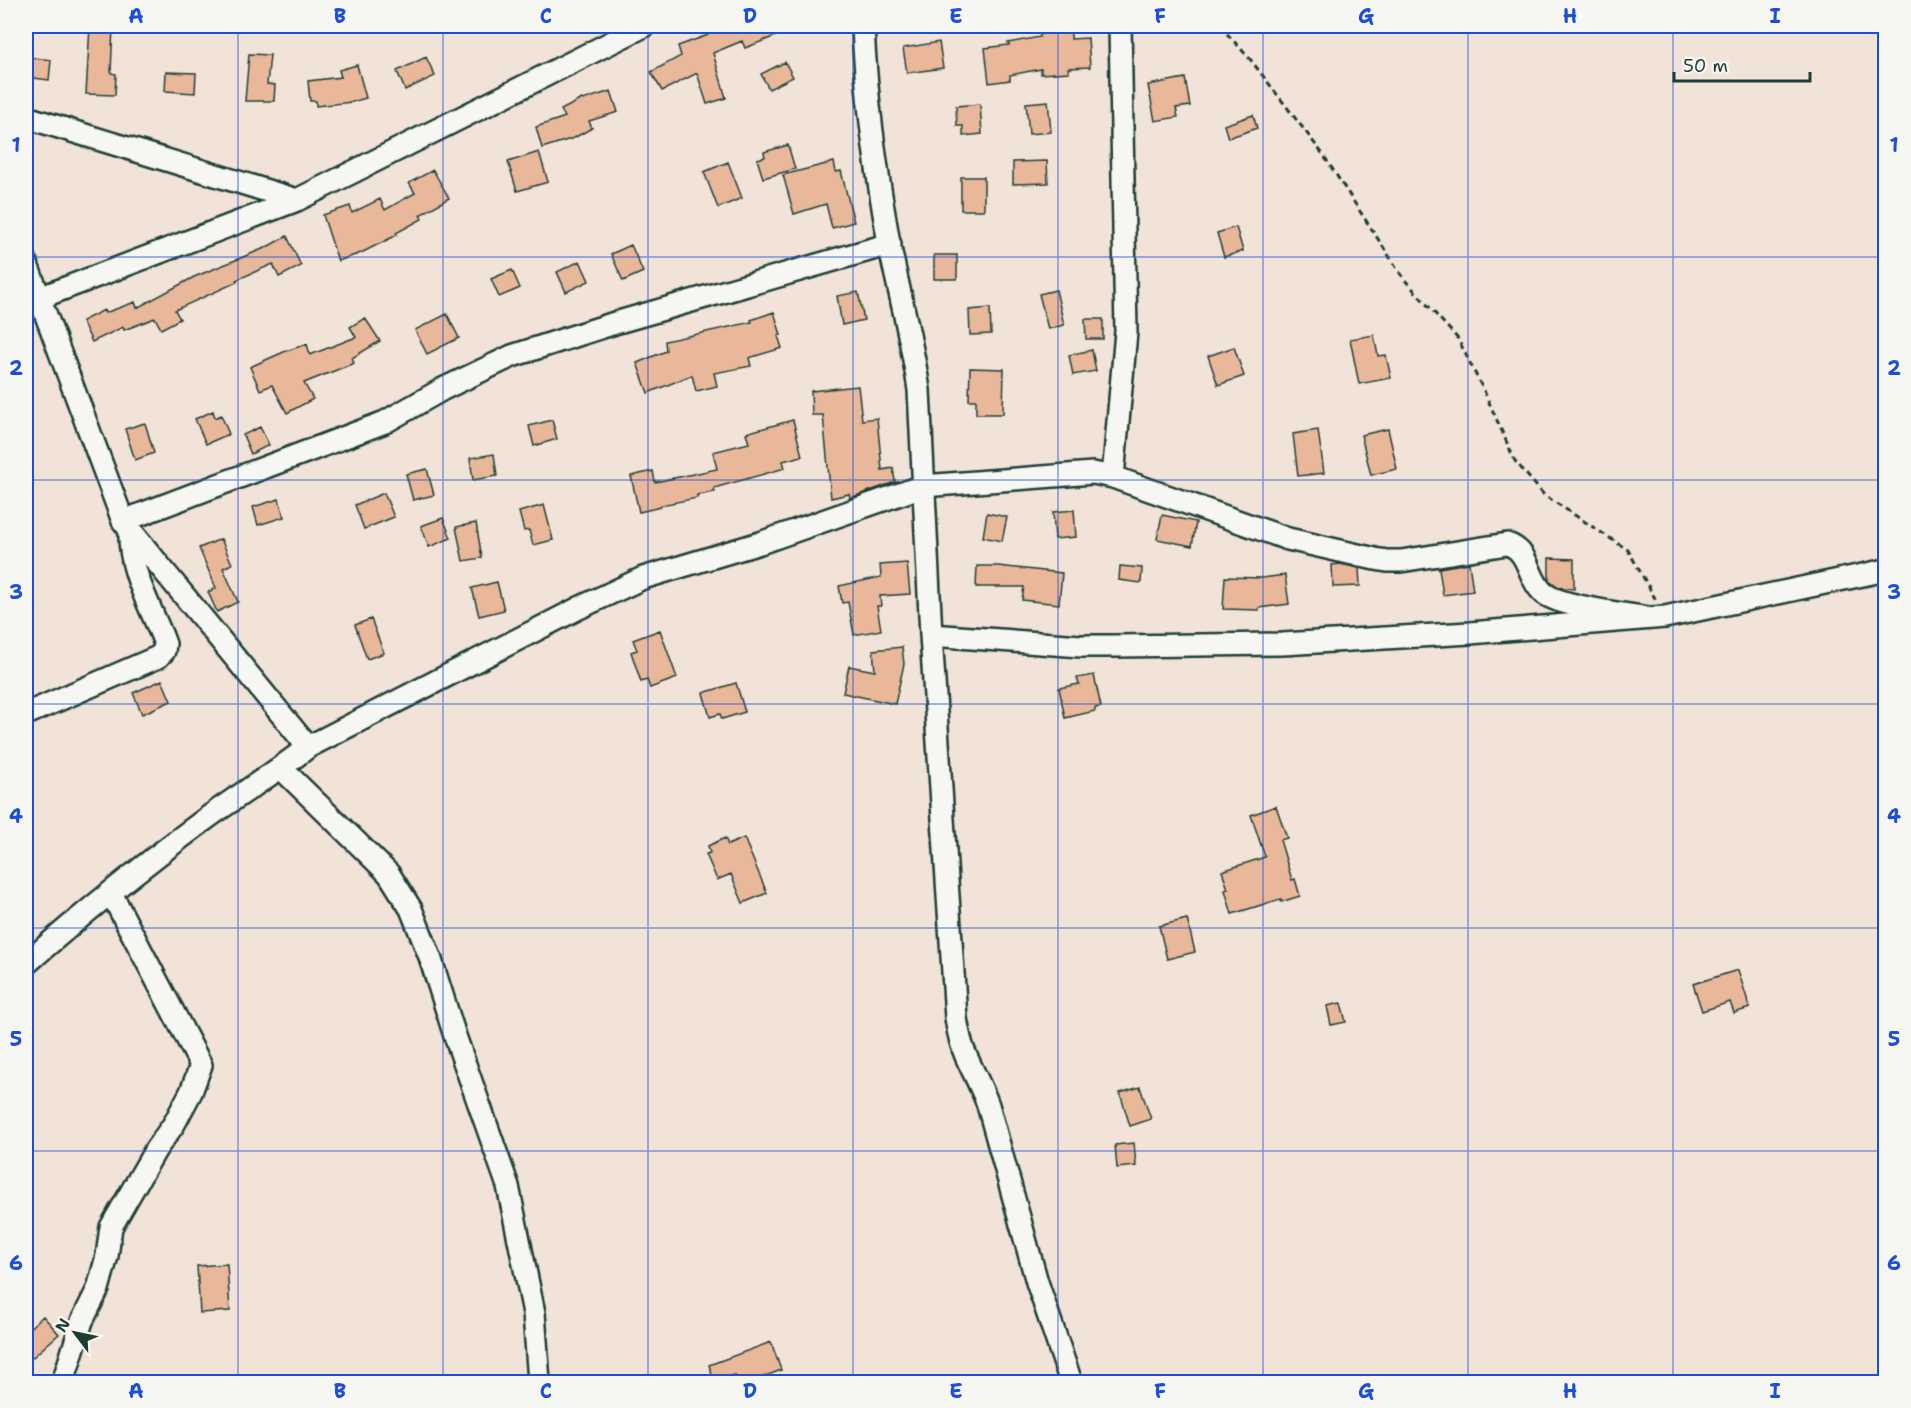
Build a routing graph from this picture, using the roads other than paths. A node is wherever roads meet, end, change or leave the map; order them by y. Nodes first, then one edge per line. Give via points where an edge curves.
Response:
1 (644, 26) edge
2 (863, 26) edge
3 (1120, 26) edge
4 (26, 117) edge
5 (297, 200) junction
6 (890, 244) junction
7 (26, 262) edge
8 (33, 301) edge
9 (1113, 477) junction
10 (923, 486) junction
11 (127, 525) junction
12 (1886, 570) edge
13 (1657, 618) junction
14 (931, 635) junction
15 (26, 714) edge
16 (308, 747) junction
17 (281, 768) junction
18 (111, 893) junction
19 (26, 964) edge
20 (63, 1383) edge
21 (539, 1383) edge
22 (1071, 1383) edge

1 - 5 street
2 - 6 street via 868,108
3 - 9 street via 1126,332
4 - 5 street
5 - 8 street
6 - 10 street via 914,353
6 - 11 street via 615,323 512,357 385,422
7 - 8 street
8 - 11 street
9 - 10 street via 1081,473
9 - 13 street via 1288,539 1375,559 1401,561 1507,544 1521,552 1539,588 1547,595 1601,610
10 - 14 street
10 - 16 street via 760,543 643,578
11 - 15 street via 133,563 165,644 164,651
11 - 16 street
12 - 13 street
13 - 14 street via 1282,644 1081,646
14 - 22 street via 960,1040 988,1105 1037,1282
16 - 17 street
17 - 18 street via 208,817
17 - 21 street via 389,874 415,919 508,1186 534,1313
18 - 19 street
18 - 20 street via 201,1065 174,1124 111,1227 98,1289 82,1322

